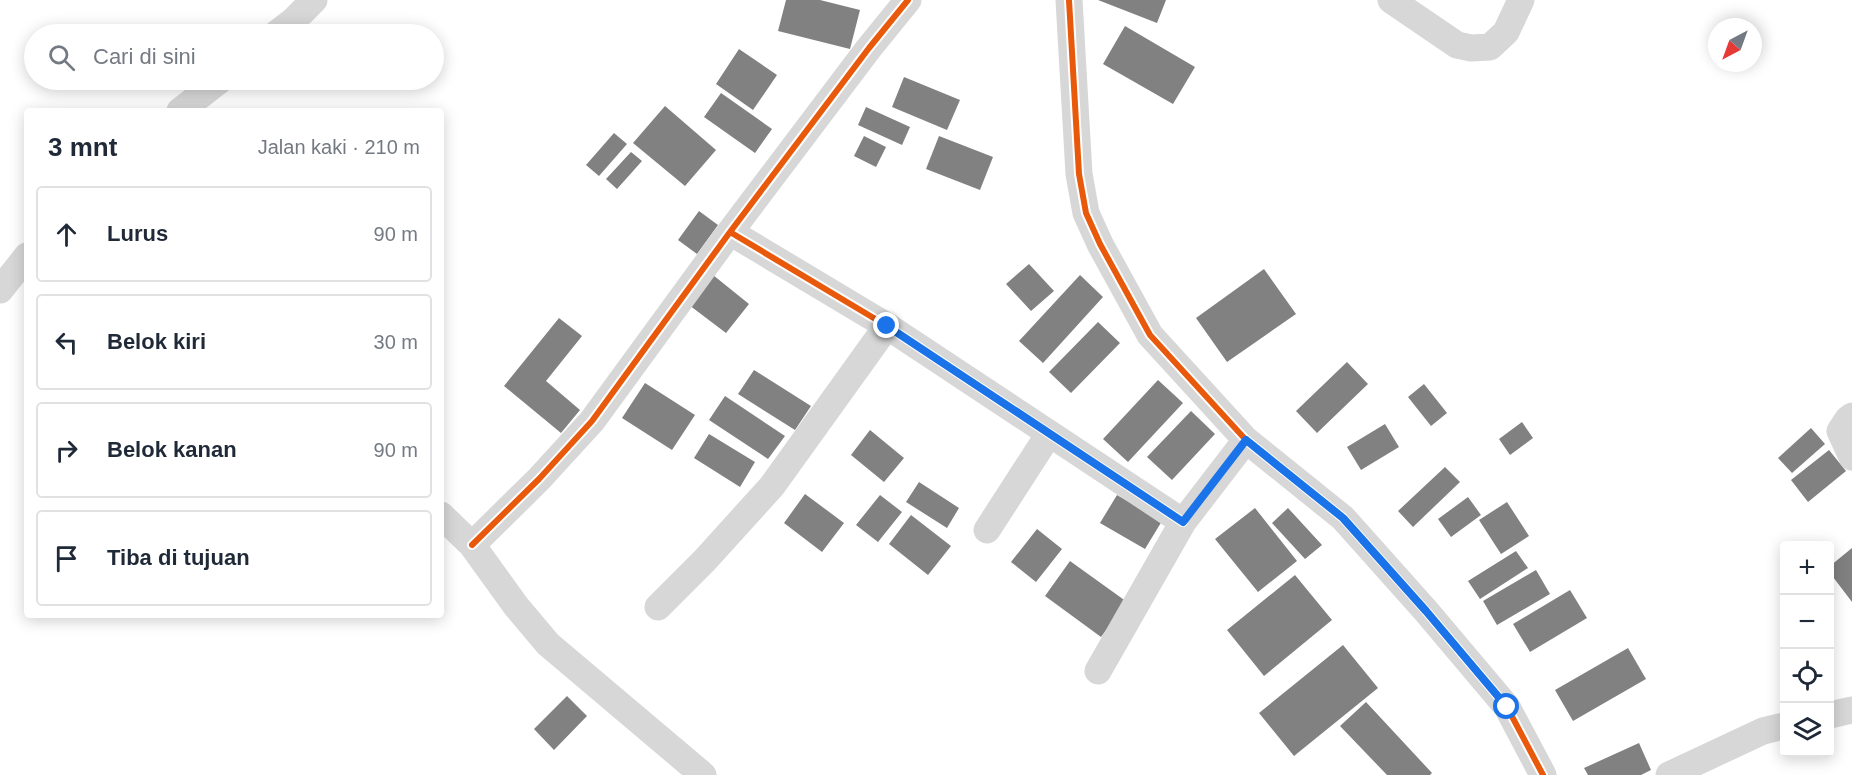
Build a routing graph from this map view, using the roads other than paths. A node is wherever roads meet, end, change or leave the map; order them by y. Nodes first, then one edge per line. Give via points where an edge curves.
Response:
1 (314, 0) edge
2 (909, 0) edge
3 (1069, 0) edge
4 (1391, 0) edge
5 (1521, 0) edge
6 (289, 24) edge
7 (207, 90) edge
8 (184, 108) edge
9 (730, 232) junction
10 (24, 260) edge
11 (0, 290) edge
12 (887, 326) junction
13 (1852, 416) edge
14 (1049, 434) junction
15 (1246, 440) junction
16 (1852, 457) edge
17 (444, 519) edge
18 (1183, 522) junction
19 (987, 530) dead end
20 (472, 545) junction
21 (658, 607) dead end
22 (1098, 671) dead end
23 (1852, 710) edge
24 (1834, 714) edge
25 (1780, 727) edge
26 (703, 775) edge
27 (1543, 775) edge
28 (1669, 775) edge

1 - 6 street
2 - 9 street via 868,48
3 - 15 street via 1079,174 1086,213 1150,335
4 - 5 street via 1457,45 1471,48 1490,47 1506,32
7 - 8 street
9 - 12 street
9 - 20 street via 592,421
10 - 11 street
12 - 14 street
12 - 21 street via 772,486
13 - 16 street via 1840,431
14 - 18 street
14 - 19 street
15 - 18 street
15 - 27 street via 1343,518 1426,611 1507,707
17 - 20 street
18 - 22 street
20 - 26 street via 548,644
23 - 24 street
25 - 28 street via 1763,731

